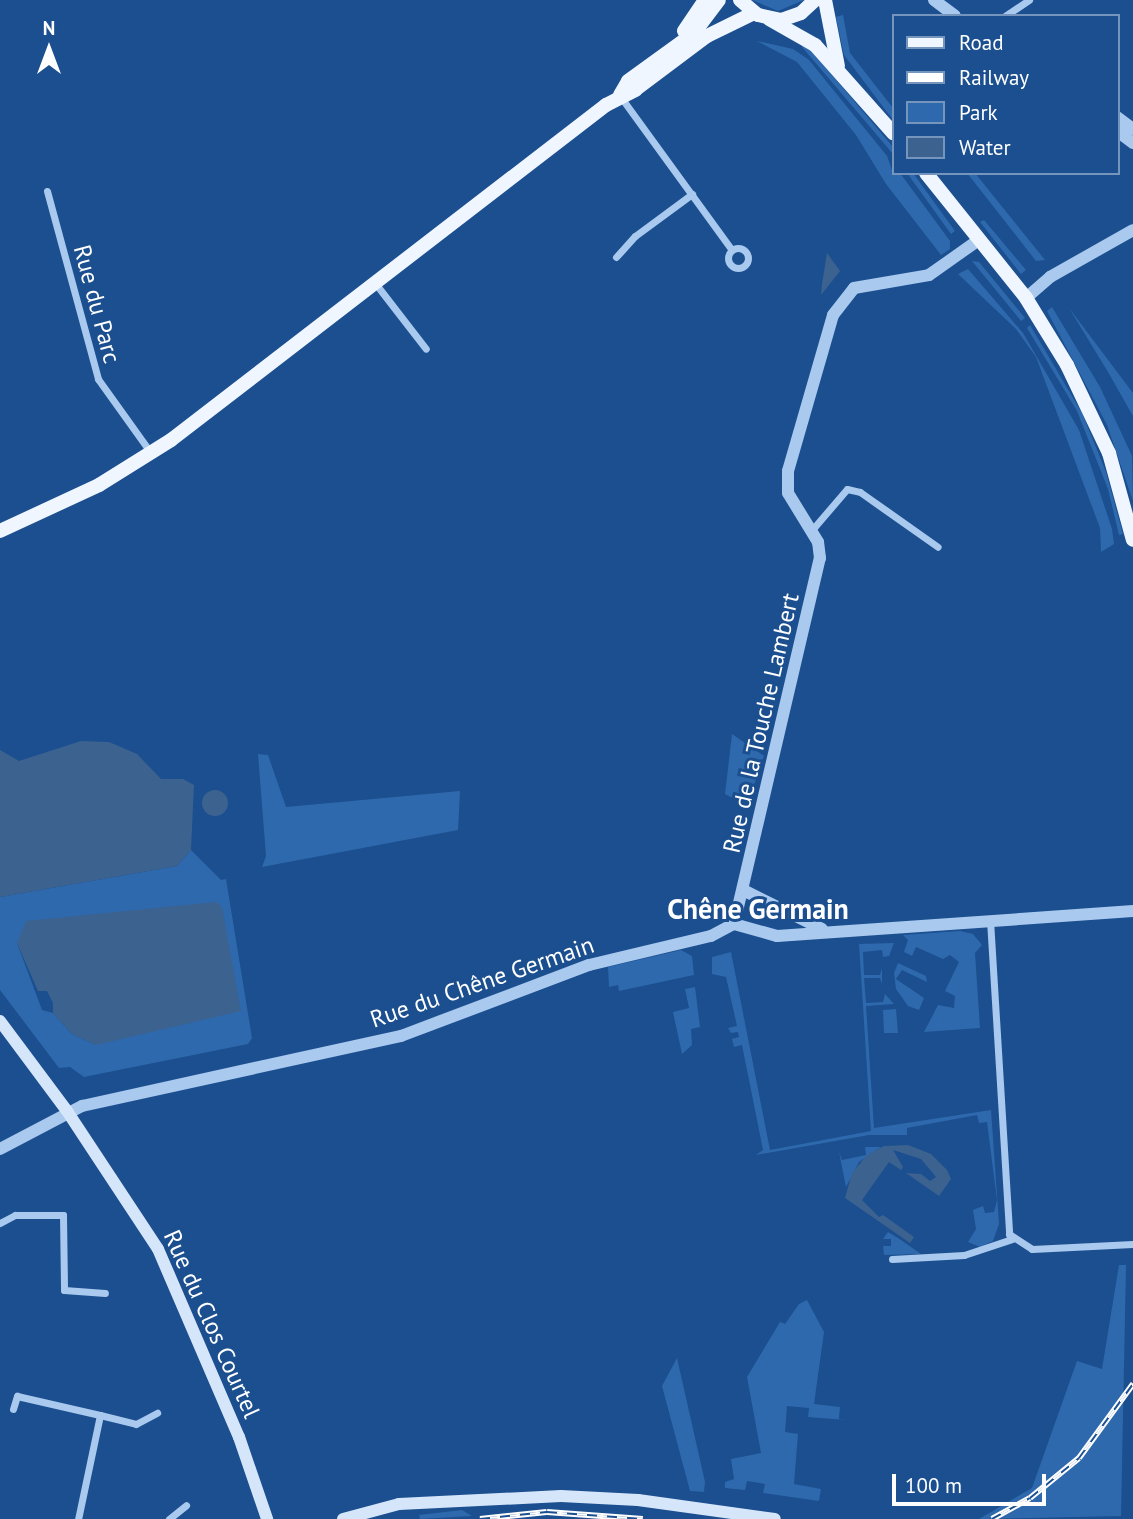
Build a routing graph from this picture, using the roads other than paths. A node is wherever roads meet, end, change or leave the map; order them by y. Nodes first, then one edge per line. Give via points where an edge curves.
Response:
1 (705, 0) edge
2 (719, 0) edge
3 (740, 0) edge
4 (815, 0) edge
5 (825, 0) edge
6 (934, 0) edge
7 (1029, 0) edge
8 (754, 13) junction
9 (1015, 13) edge
10 (952, 14) edge
11 (769, 19) junction
12 (658, 57) junction
13 (838, 66) junction
14 (620, 95) junction
15 (892, 132) edge
16 (928, 175) edge
17 (47, 191) dead end
18 (692, 194) junction
19 (1133, 230) edge
20 (980, 239) junction
21 (732, 250) dead end
22 (616, 257) dead end
23 (375, 282) junction
24 (1026, 298) junction
25 (426, 349) dead end
26 (151, 454) junction
27 (0, 531) edge
28 (811, 531) junction
29 (1133, 540) edge
30 (938, 547) dead end
31 (743, 890) junction
32 (1133, 911) edge
33 (784, 912) junction
34 (990, 919) junction
35 (734, 924) junction
36 (825, 930) junction
37 (768, 935) junction
38 (0, 1021) edge
39 (67, 1111) junction
40 (0, 1149) edge
41 (0, 1223) edge
42 (1012, 1239) junction
43 (1133, 1244) edge
44 (892, 1259) dead end
45 (105, 1293) dead end
46 (13, 1409) dead end
47 (157, 1413) dead end
48 (100, 1416) junction
49 (186, 1505) dead end
50 (409, 1506) junction
51 (78, 1519) edge
52 (170, 1519) edge
53 (267, 1519) edge
54 (343, 1519) edge
55 (373, 1519) edge
56 (775, 1519) edge

1 - 12 main road via 688,27
2 - 12 main road via 694,33
3 - 8 main road
4 - 11 main road via 792,18
5 - 13 main road
6 - 10 street
7 - 9 street
8 - 11 main road
8 - 14 main road via 707,36 635,90
11 - 13 main road via 805,37
12 - 14 main road via 628,81
13 - 15 main road
14 - 18 street
14 - 23 main road
16 - 20 main road
17 - 26 street, Rue du Parc via 97,379
18 - 21 street
18 - 22 street via 635,236
19 - 24 street via 1050,277
20 - 24 main road
20 - 28 street, Rue de la Touche Lambert via 929,275 862,284 839,302 788,471 789,493
23 - 25 street
23 - 26 main road
24 - 29 main road via 1067,366 1109,453
26 - 27 main road via 99,485
28 - 30 street via 847,489 860,492
28 - 31 street, Rue de la Touche Lambert via 820,558
31 - 33 street
31 - 35 street, Rue de la Touche Lambert
32 - 34 street
33 - 36 street
33 - 37 street
34 - 36 street
34 - 42 street
35 - 37 street
35 - 39 street, Rue du Chêne Germain via 711,936 589,965 401,1036
36 - 37 street
38 - 39 main road, Rue du Clos Courtel
39 - 40 street, Rue du Chêne Germain
39 - 53 main road, Rue du Clos Courtel via 145,1226 170,1273 239,1437
41 - 45 street via 15,1214 63,1215 64,1290
42 - 43 street via 1032,1249
42 - 44 street via 964,1255
46 - 48 street via 17,1396
47 - 48 street via 136,1424
48 - 51 street
49 - 52 street
50 - 54 main road via 399,1504
50 - 55 main road
50 - 56 main road via 594,1496

